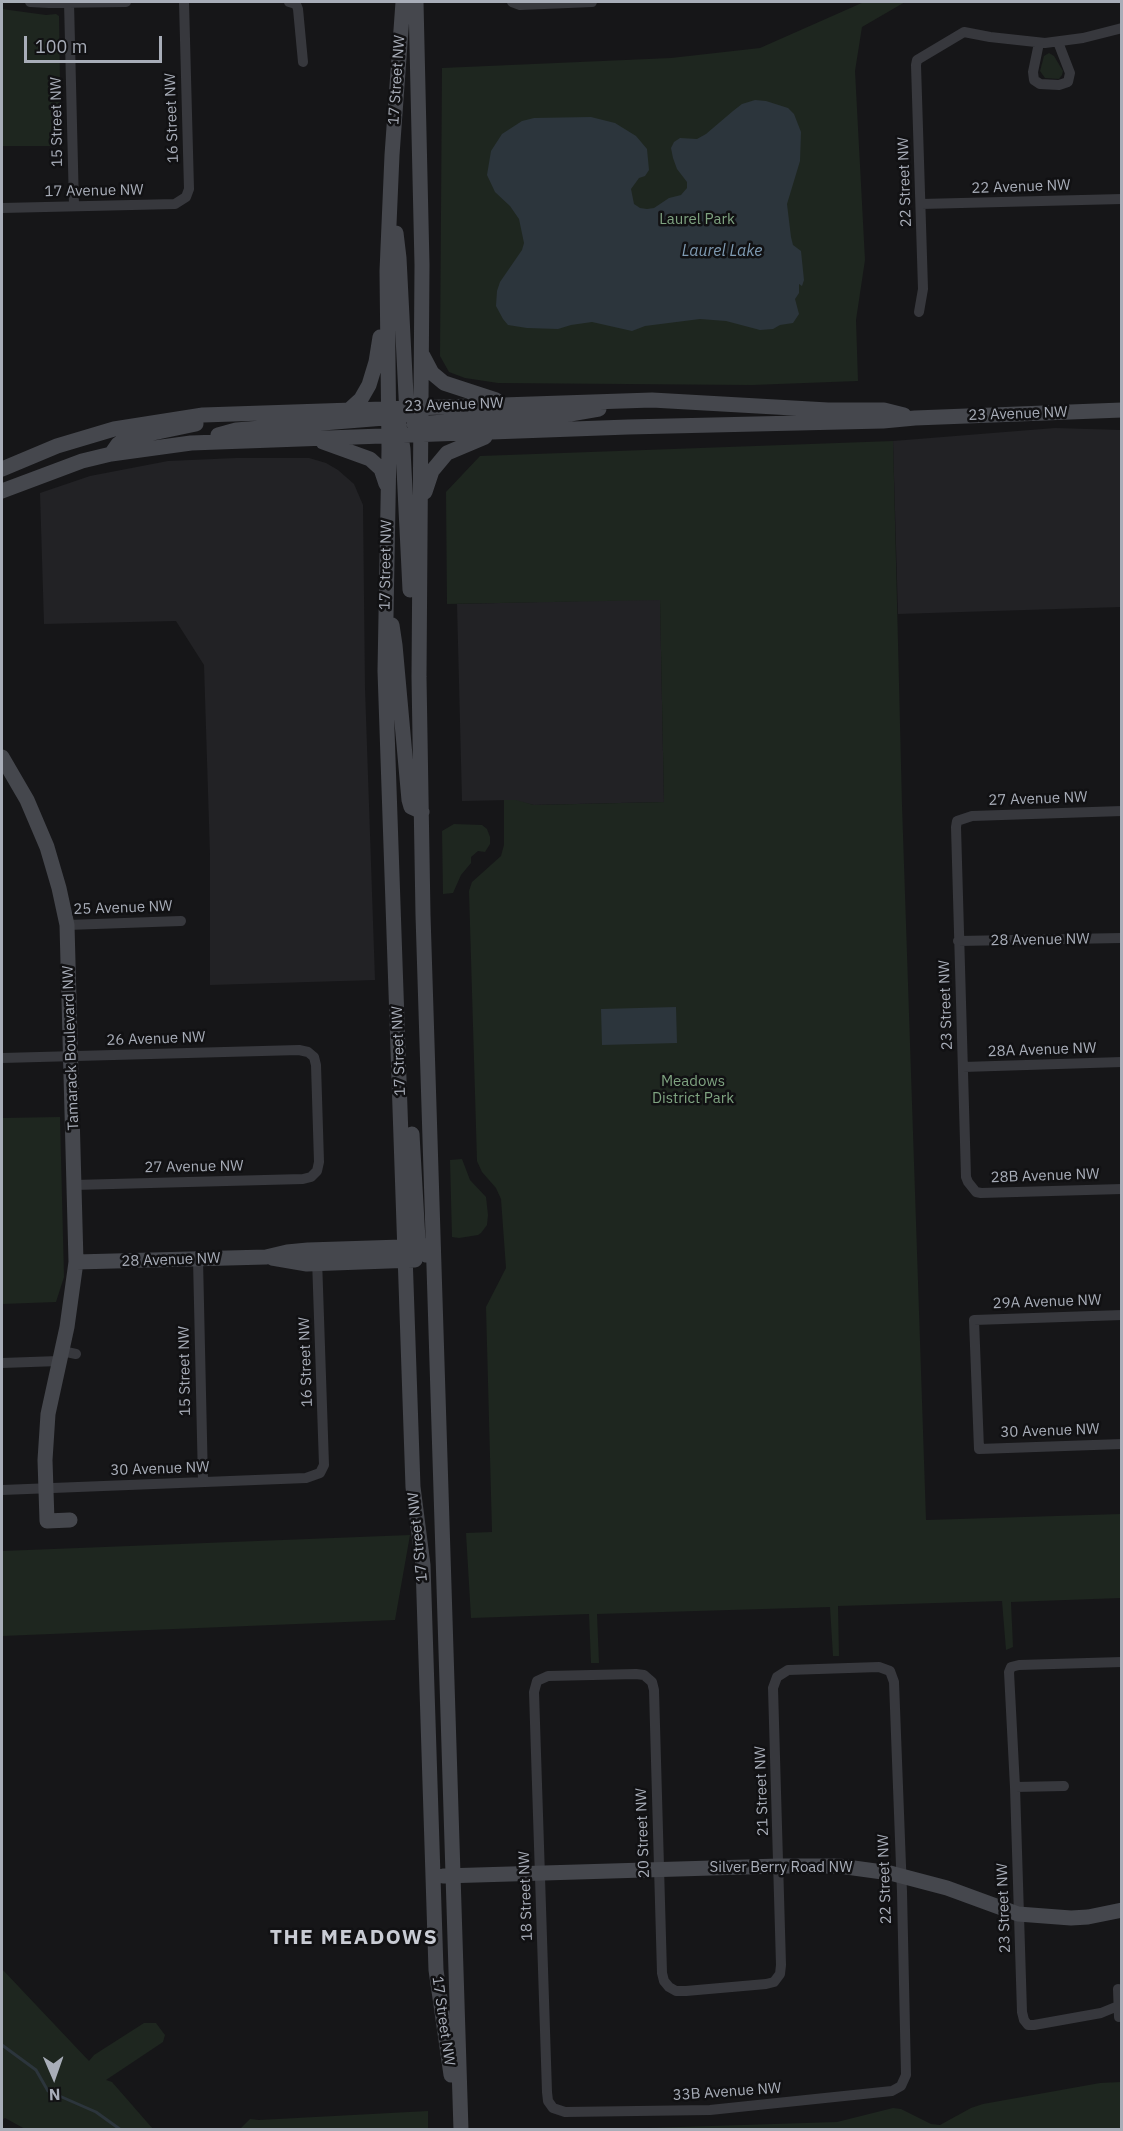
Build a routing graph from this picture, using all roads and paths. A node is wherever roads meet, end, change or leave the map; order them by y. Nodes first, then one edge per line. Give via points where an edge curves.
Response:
1 (30, 2) edge
2 (69, 2) edge
3 (126, 2) edge
4 (184, 2) edge
5 (403, 2) edge
6 (416, 2) edge
7 (512, 2) edge
8 (592, 2) edge
9 (292, 3) edge
10 (1122, 28) edge
11 (1058, 42) junction
12 (1039, 43) junction
13 (303, 62) dead end
14 (186, 197) joint
15 (390, 198) junction
16 (1122, 199) edge
17 (921, 204) junction
18 (74, 206) junction
19 (2, 208) edge
20 (387, 298) junction
21 (919, 312) dead end
22 (422, 354) junction
23 (652, 400) junction
24 (510, 404) junction
25 (350, 409) junction
26 (1122, 410) edge
27 (239, 413) junction
28 (915, 417) junction
29 (404, 421) junction
30 (511, 431) junction
31 (307, 438) junction
32 (191, 443) junction
33 (111, 454) junction
34 (29, 457) junction
35 (2, 469) edge
36 (2, 474) edge
37 (2, 491) edge
38 (387, 493) junction
39 (420, 506) junction
40 (385, 599) junction
41 (419, 661) junction
42 (2, 760) edge
43 (1122, 811) edge
44 (422, 812) junction
45 (957, 821) joint
46 (181, 921) dead end
47 (67, 925) junction
48 (1122, 938) edge
49 (958, 941) junction
50 (71, 1056) junction
51 (2, 1058) edge
52 (1122, 1062) edge
53 (963, 1067) junction
54 (314, 1175) joint
55 (74, 1185) junction
56 (972, 1187) joint
57 (1122, 1189) edge
58 (420, 1251) junction
59 (317, 1257) junction
60 (198, 1259) junction
61 (76, 1262) junction
62 (1122, 1315) edge
63 (66, 1355) junction
64 (2, 1363) edge
65 (1122, 1444) edge
66 (979, 1449) joint
67 (320, 1473) joint
68 (203, 1482) junction
69 (45, 1488) junction
70 (2, 1490) edge
71 (70, 1520) dead end
72 (1122, 1662) edge
73 (890, 1671) joint
74 (648, 1678) joint
75 (1064, 1786) dead end
76 (1015, 1787) junction
77 (779, 1866) junction
78 (659, 1870) junction
79 (540, 1873) junction
80 (453, 1875) junction
81 (433, 1876) junction
82 (901, 1876) junction
83 (1122, 1910) edge
84 (1018, 1914) junction
85 (669, 1987) joint
86 (1118, 1989) dead end
87 (901, 2086) joint
88 (460, 2097) junction
89 (553, 2108) joint
90 (461, 2130) edge

1 - 2 street
2 - 3 street
2 - 18 street, 15 Street NW
4 - 14 street, 16 Street NW via 189,189
5 - 15 main road, 17 Street NW
6 - 22 main road, 17 Street NW
7 - 8 street
9 - 13 street via 298,9
10 - 11 street
11 - 12 street
11 - 12 street via 1070,73 1068,82 1059,85 1034,80
12 - 17 street, 22 Street NW via 964,32 917,60
14 - 18 street, 17 Avenue NW via 175,204
15 - 20 main road, 17 Street NW
15 - 29 main road via 399,258
16 - 17 street, 22 Avenue NW
17 - 21 street, 22 Street NW via 923,289
18 - 19 street, 17 Avenue NW
20 - 25 main road via 369,385
20 - 29 main road, 17 Street NW
22 - 24 main road via 432,373 444,383
22 - 29 main road, 17 Street NW
23 - 24 main road, 23 Avenue NW
23 - 28 main road, 23 Avenue NW via 885,410
23 - 29 main road via 570,414
24 - 29 main road, 23 Avenue NW
25 - 27 main road, 23 Avenue NW
25 - 29 main road, 23 Avenue NW
26 - 28 main road, 23 Avenue NW
27 - 33 main road via 129,438
27 - 34 main road, 23 Avenue NW via 135,424
28 - 30 main road, 23 Avenue NW
29 - 30 main road, 23 Avenue NW
29 - 31 main road, 23 Avenue NW
29 - 32 main road via 236,430
29 - 38 main road, 17 Street NW
29 - 39 main road, 17 Street NW
29 - 41 main road via 411,615
30 - 39 main road via 484,437 447,453 432,471
31 - 32 main road, 23 Avenue NW
31 - 38 main road via 370,459 384,474
32 - 33 main road, 23 Avenue NW
33 - 37 main road, 23 Avenue NW
34 - 35 main road, 23 Avenue NW
34 - 36 main road
38 - 40 main road, 17 Street NW
39 - 41 main road, 17 Street NW
40 - 44 main road via 395,645 410,804
40 - 58 main road, 17 Street NW via 400,1081 410,1108
41 - 44 main road, 17 Street NW
42 - 47 main road, Tamarack Boulevard NW via 27,800 47,847
43 - 45 street, 27 Avenue NW via 972,816
44 - 58 main road, 17 Street NW
45 - 49 street, 23 Street NW
46 - 47 street, 25 Avenue NW
47 - 50 main road, Tamarack Boulevard NW
48 - 49 street, 28 Avenue NW
49 - 53 street, 23 Street NW
50 - 51 street, 26 Avenue NW
50 - 54 street, 26 Avenue NW via 299,1050 311,1054 316,1065 319,1162
50 - 55 main road, Tamarack Boulevard NW
52 - 53 street, 28A Avenue NW
53 - 56 street, 23 Street NW via 966,1178
54 - 55 street, 27 Avenue NW via 303,1179
55 - 61 main road, Tamarack Boulevard NW
56 - 57 street, 28B Avenue NW via 981,1193
58 - 59 main road, 28 Avenue NW
58 - 80 main road, 17 Street NW
58 - 81 main road, 17 Street NW via 413,1486 423,1565
59 - 60 main road, 28 Avenue NW via 289,1262 266,1257
59 - 67 street, 16 Street NW via 324,1465
60 - 61 main road, 28 Avenue NW
60 - 68 street, 15 Street NW
61 - 63 main road, Tamarack Boulevard NW
62 - 66 street, 29A Avenue NW via 974,1320
63 - 64 street
63 - 69 main road, Tamarack Boulevard NW via 46,1424
65 - 66 street, 30 Avenue NW
67 - 68 street, 30 Avenue NW via 306,1478
68 - 69 street, 30 Avenue NW
69 - 70 street, 30 Avenue NW
69 - 71 main road, Tamarack Boulevard NW via 46,1521
72 - 76 street, 23 Street NW via 1012,1666 1009,1674
73 - 77 street, 21 Street NW via 879,1667 788,1670 774,1681
73 - 82 street, 22 Street NW via 894,1682
74 - 78 street, 20 Street NW via 654,1690
74 - 79 street, 18 Street NW via 636,1674 548,1677 537,1681 534,1692
75 - 76 street
76 - 84 street, 23 Street NW
77 - 78 main road, Silver Berry Road NW
77 - 82 main road, Silver Berry Road NW via 838,1866
77 - 85 street, 21 Street NW via 778,1978 766,1984 686,1991
78 - 79 main road, Silver Berry Road NW
78 - 85 street, 20 Street NW via 662,1973
79 - 80 main road, Silver Berry Road NW
79 - 89 street, 18 Street NW via 547,2091
80 - 81 main road, Silver Berry Road NW
80 - 88 main road, 17 Street NW
81 - 88 main road, 17 Street NW via 439,1997 452,2082
82 - 84 main road, Silver Berry Road NW
82 - 87 street, 22 Street NW via 906,2074
83 - 84 main road, Silver Berry Road NW via 1071,1918
84 - 86 street, 23 Street NW via 1022,2012 1028,2025 1118,2012
87 - 89 street, 33B Avenue NW via 892,2091 710,2110 565,2112
88 - 90 main road, 17 Street NW

